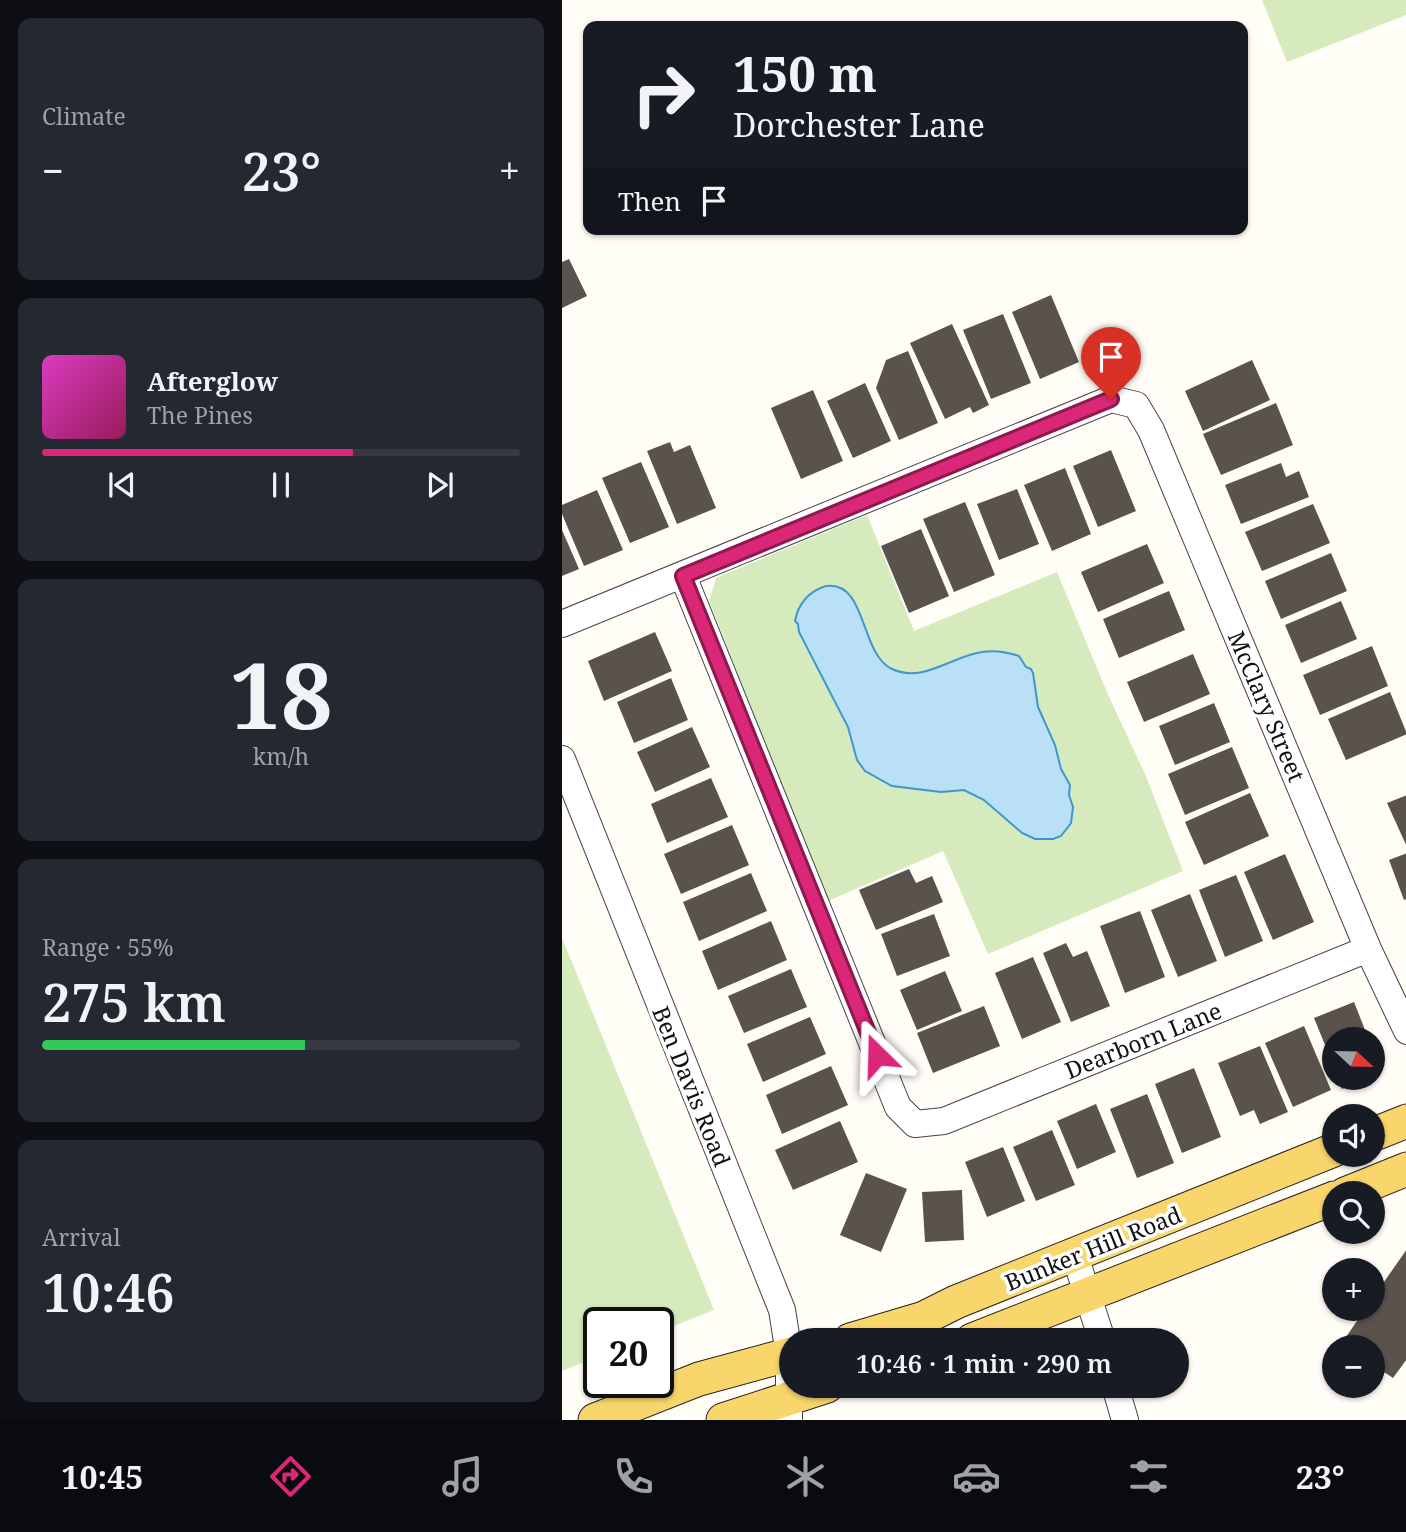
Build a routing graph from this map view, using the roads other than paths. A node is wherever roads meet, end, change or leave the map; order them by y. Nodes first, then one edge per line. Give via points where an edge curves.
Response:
1 (683, 576) junction
2 (562, 624) edge
3 (562, 759) edge
4 (1368, 949) junction
5 (1406, 1031) edge
6 (1406, 1121) edge
7 (1385, 1130) edge
8 (1322, 1155) edge
9 (1406, 1169) edge
10 (1377, 1181) edge
11 (1322, 1203) edge
12 (1075, 1256) junction
13 (1089, 1296) junction
14 (785, 1328) edge
15 (890, 1328) edge
16 (1004, 1328) edge
17 (1098, 1328) edge
18 (779, 1357) edge
19 (808, 1398) edge
20 (1119, 1398) edge
21 (789, 1410) edge
22 (595, 1420) edge
23 (723, 1420) edge
24 (1125, 1420) edge

1 - 2 street
1 - 4 street, McClary Street via 1111,399 1135,405 1151,430
1 - 4 street, Dearborn Lane via 898,1107 915,1124 944,1121
3 - 14 street, Ben Davis Road via 782,1310
4 - 5 street, McClary Street
6 - 7 main road
8 - 12 main road, Bunker Hill Road
9 - 10 main road
11 - 13 main road, Bunker Hill Road
12 - 13 street
12 - 15 main road, Bunker Hill Road
13 - 16 main road, Bunker Hill Road
13 - 17 street
18 - 22 main road via 699,1379
19 - 21 main road
20 - 24 street
21 - 23 main road

